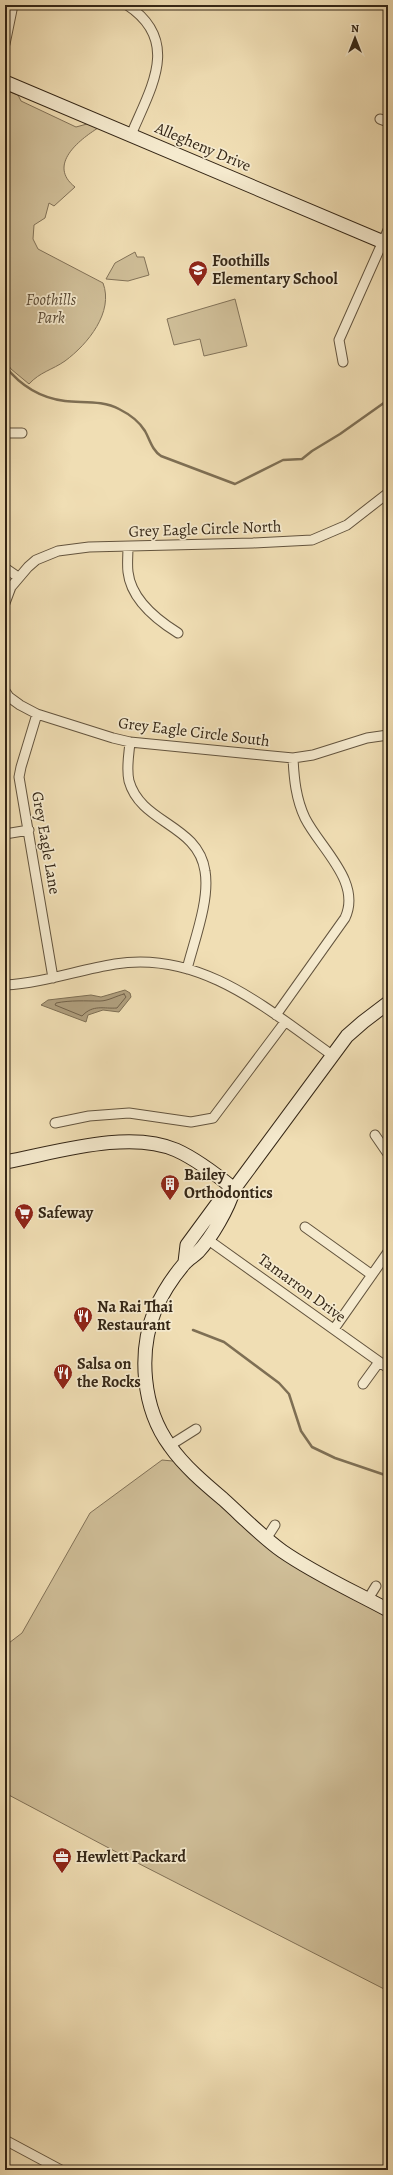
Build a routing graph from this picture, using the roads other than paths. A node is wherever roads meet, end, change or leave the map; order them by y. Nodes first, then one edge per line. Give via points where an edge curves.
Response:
1 (13, 5) edge
2 (127, 5) edge
3 (6, 30) edge
4 (5, 44) edge
5 (5, 82) edge
6 (131, 135) junction
7 (388, 230) edge
8 (385, 243) edge
9 (343, 362) dead end
10 (5, 433) edge
11 (22, 433) dead end
12 (388, 493) edge
13 (128, 546) junction
14 (5, 568) edge
15 (18, 577) junction
16 (5, 603) edge
17 (178, 633) dead end
18 (5, 691) edge
19 (37, 714) junction
20 (388, 735) edge
21 (130, 742) junction
22 (293, 758) junction
23 (29, 830) junction
24 (5, 834) edge
25 (187, 969) junction
26 (54, 978) junction
27 (5, 985) edge
28 (388, 1003) edge
29 (276, 1016) junction
30 (285, 1022) junction
31 (332, 1055) junction
32 (55, 1123) dead end
33 (375, 1135) dead end
34 (388, 1154) edge
35 (5, 1162) edge
36 (234, 1189) junction
37 (305, 1227) dead end
38 (207, 1239) junction
39 (388, 1252) edge
40 (185, 1262) junction
41 (372, 1275) junction
42 (334, 1329) junction
43 (379, 1362) junction
44 (388, 1368) edge
45 (363, 1384) dead end
46 (196, 1429) dead end
47 (169, 1446) junction
48 (275, 1525) dead end
49 (266, 1539) junction
50 (376, 1586) dead end
51 (368, 1599) junction
52 (388, 1610) edge
53 (5, 2140) edge
54 (61, 2170) edge

1 - 3 street
2 - 6 street via 140,14 150,26 158,50 155,79
3 - 4 street
5 - 6 main road, Allegheny Drive
6 - 8 main road, Allegheny Drive
7 - 8 street
8 - 9 street via 339,340
10 - 11 street
12 - 13 street, Grey Eagle Circle North via 347,525 312,540
13 - 15 street, Grey Eagle Circle North via 68,548 36,560
13 - 17 street via 128,572 136,594 163,623
14 - 15 street
15 - 16 street
18 - 19 street, Grey Eagle Circle South via 20,706
19 - 21 street, Grey Eagle Circle South
19 - 23 street, Grey Eagle Lane via 19,777
20 - 22 street, Grey Eagle Circle South via 367,738 313,755
21 - 22 street, Grey Eagle Circle South
21 - 25 street via 127,769 134,793 155,816 186,836 201,857 205,870 205,897
22 - 29 street via 296,792 306,819 342,875 350,898 349,908 342,922
23 - 24 street
23 - 26 street, Grey Eagle Lane
25 - 26 street via 129,962
25 - 29 street via 215,977 247,995
26 - 27 street
28 - 31 main road via 363,1022
29 - 30 street
30 - 31 street
30 - 32 street via 213,1118 191,1122 129,1113 89,1116
31 - 36 main road
33 - 34 street
35 - 36 main road via 106,1143 144,1142 176,1150
36 - 38 main road via 228,1205
36 - 40 main road via 223,1196 187,1245
37 - 41 street
38 - 40 main road via 198,1252
38 - 42 street, Tamarron Drive
39 - 41 street
40 - 47 main road via 162,1295 155,1310 146,1347 145,1369 149,1397
41 - 42 street
42 - 43 street, Tamarron Drive
43 - 44 street, Tamarron Drive
43 - 45 street
46 - 47 street
47 - 49 main road via 198,1477
48 - 49 street
49 - 51 main road via 298,1562
50 - 51 street
51 - 52 main road
53 - 54 street

